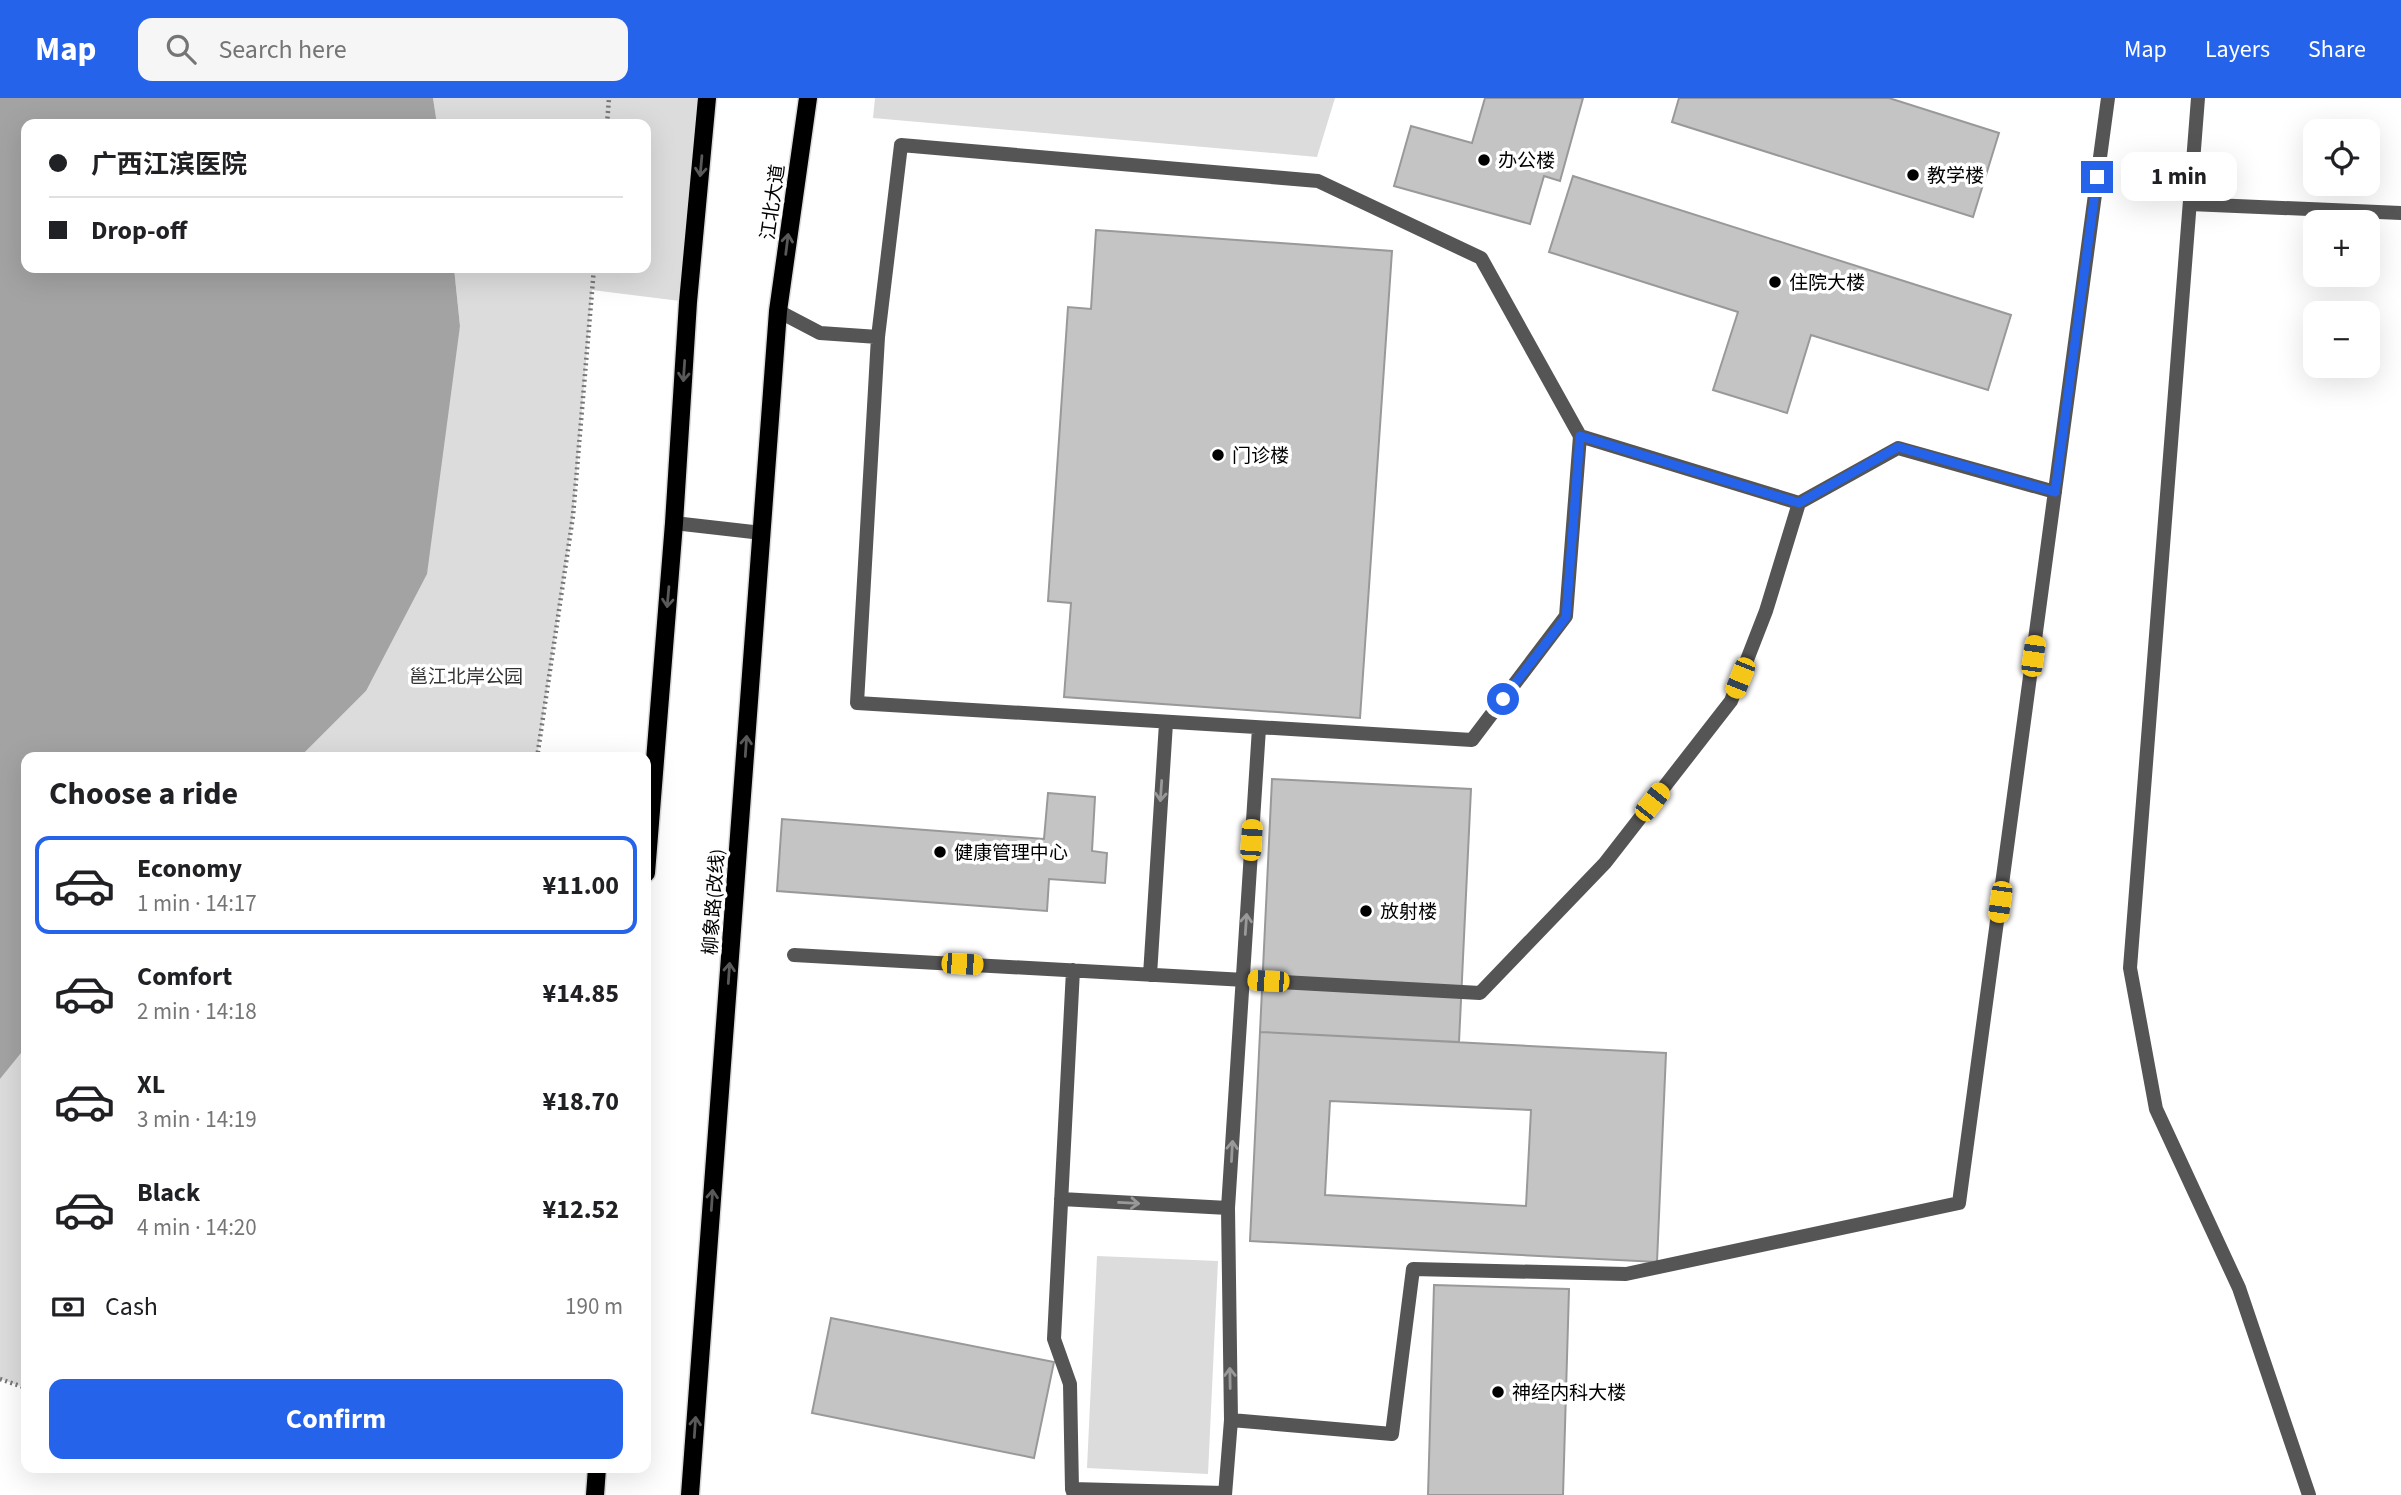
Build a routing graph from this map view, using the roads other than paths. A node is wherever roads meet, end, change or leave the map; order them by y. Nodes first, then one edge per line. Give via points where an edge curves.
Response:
1 (708, 98) edge
2 (808, 98) edge
3 (2108, 98) edge
4 (2198, 98) edge
5 (2190, 204) junction
6 (2401, 213) edge
7 (778, 311) junction
8 (878, 337) junction
9 (1580, 436) junction
10 (2055, 492) junction
11 (1799, 503) junction
12 (674, 523) junction
13 (762, 533) junction
14 (1166, 723) junction
15 (1259, 728) junction
16 (651, 810) edge
17 (794, 955) dead end
18 (1073, 970) junction
19 (1150, 975) junction
20 (1242, 979) junction
21 (1061, 1199) junction
22 (1228, 1208) junction
23 (1231, 1420) junction
24 (597, 1473) edge
25 (1073, 1492) edge
26 (1224, 1494) edge
27 (595, 1495) edge
28 (690, 1495) edge
29 (2309, 1495) edge

1 -> 12 main road via 688,302
7 -> 2 main road, 江北大道
3 - 10 street
4 - 5 street
5 - 6 street
5 - 29 street via 2130,968 2156,1109 2239,1289
7 - 8 street via 820,332
7 - 13 main road, 柳象路(改线)
8 - 9 street via 901,145 1318,181 1481,258
8 - 14 street via 857,704
9 - 11 street
9 - 15 street via 1566,617 1472,740
10 - 11 street via 1898,447
10 - 23 street via 1959,1203 1626,1274 1413,1269 1392,1434
11 - 20 street via 1766,611 1731,701 1605,863 1480,993
12 - 13 street
12 -> 16 main road
28 -> 13 main road, 柳象路(改线)
14 - 15 street
14 -> 19 street
20 -> 15 street
17 - 18 street
18 - 19 street
18 - 21 street
19 - 20 street
22 -> 20 street
21 -> 22 street
21 - 25 street via 1054,1339 1070,1384
23 -> 22 street
23 - 26 street
24 - 27 main road
25 - 26 street

